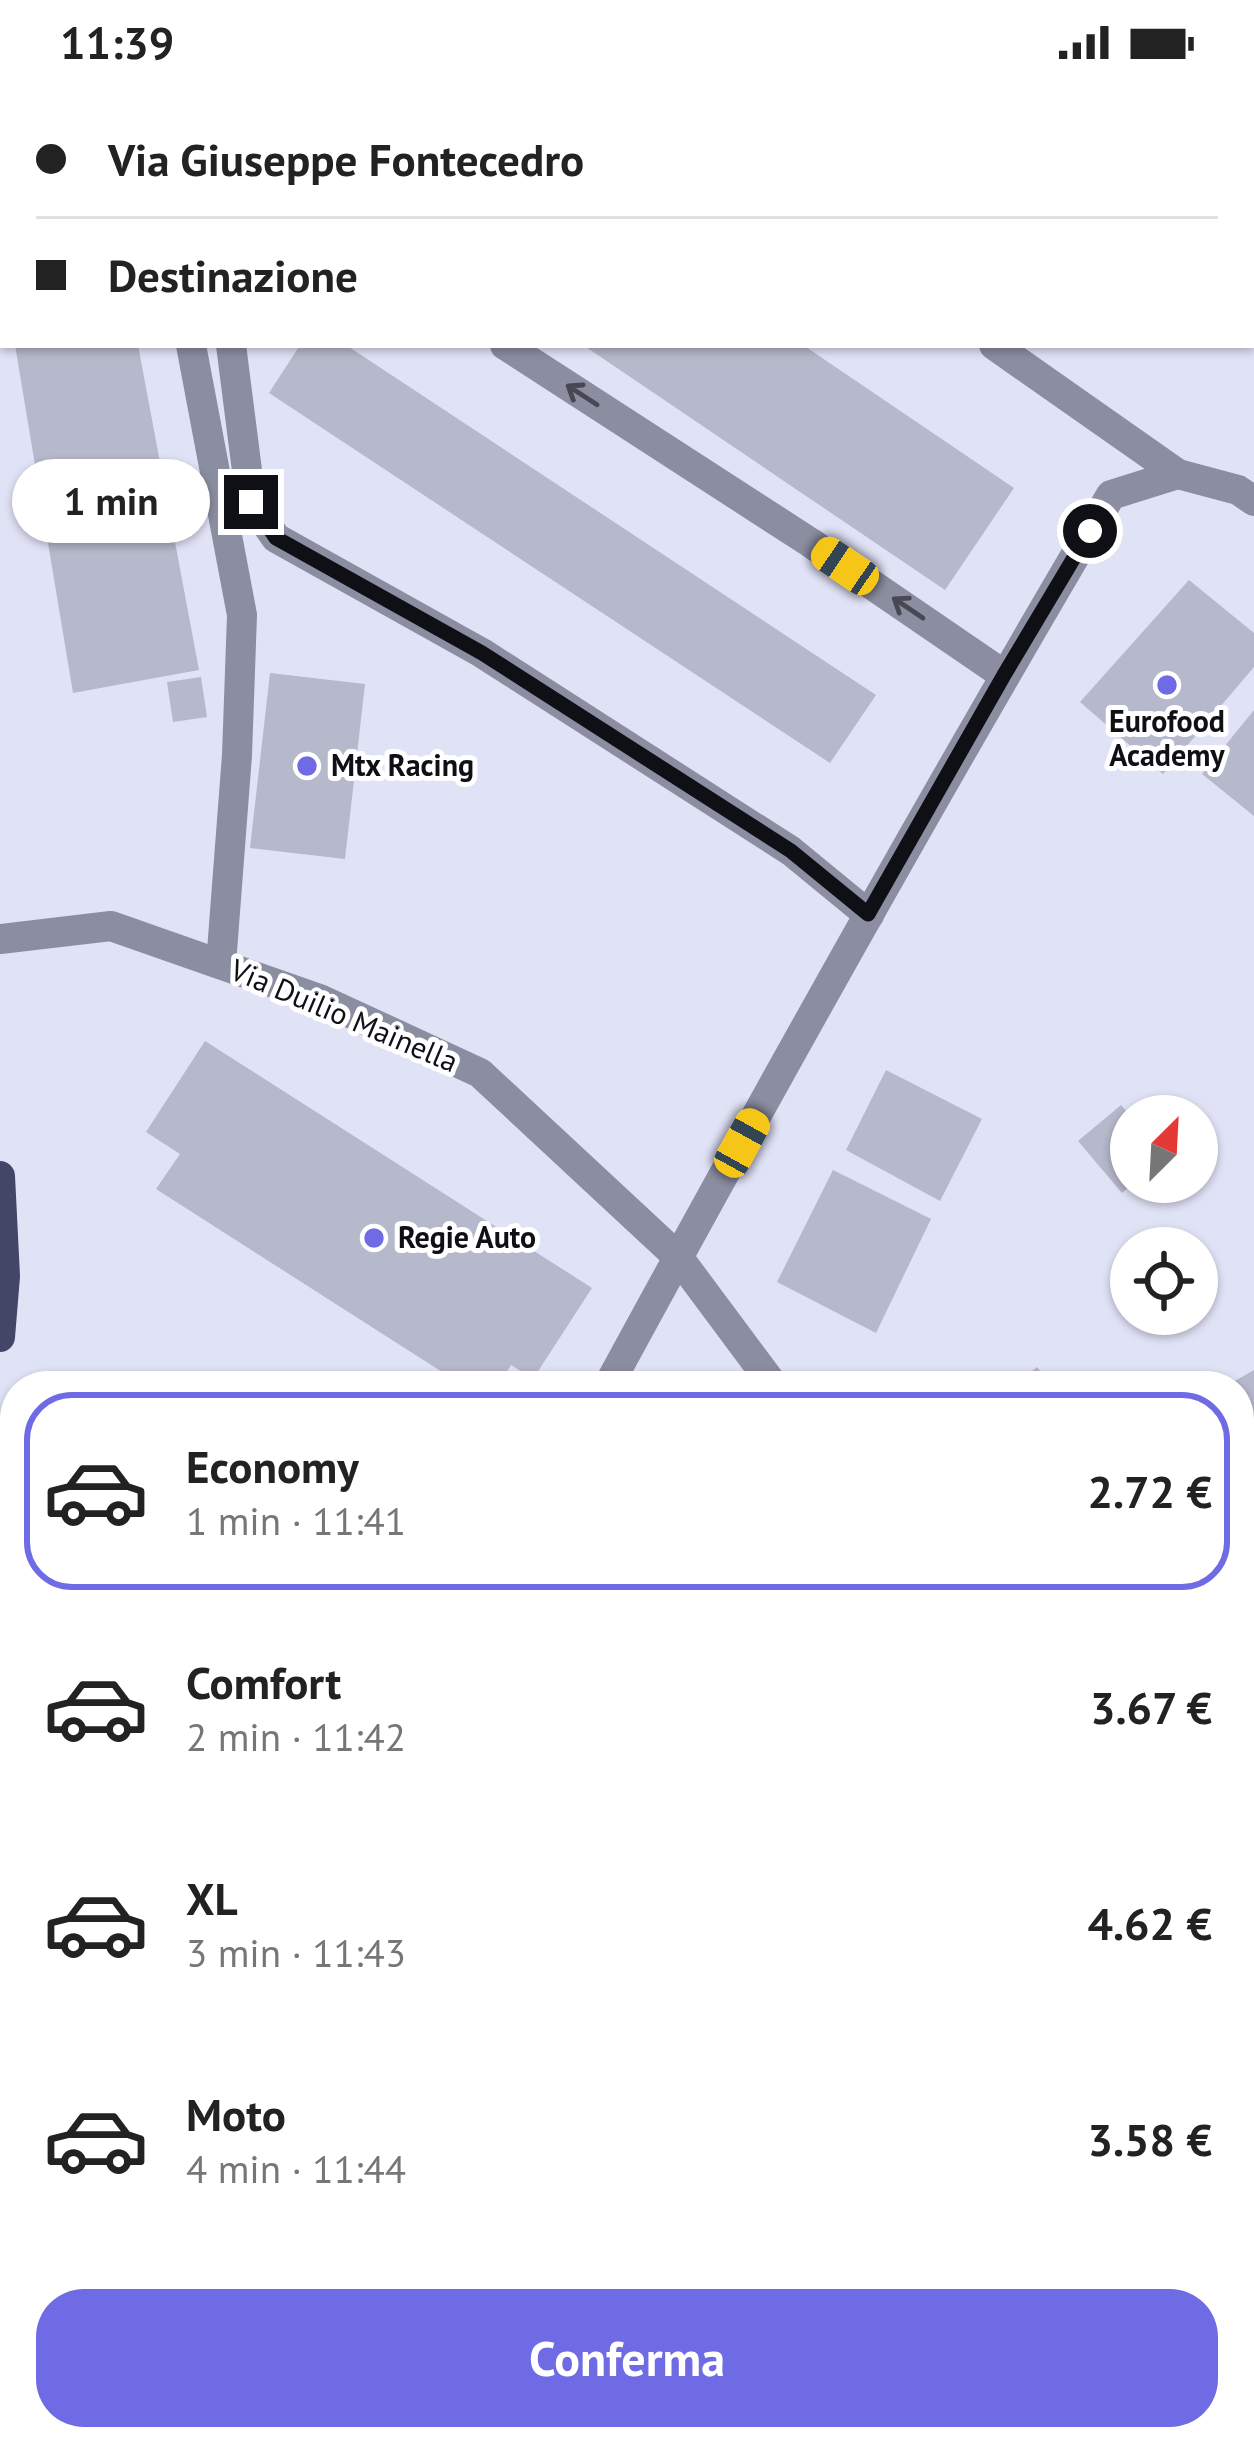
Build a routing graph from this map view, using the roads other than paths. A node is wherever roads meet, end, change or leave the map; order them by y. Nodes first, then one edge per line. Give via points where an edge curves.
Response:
1 (192, 348) edge
2 (231, 348) edge
3 (510, 348) edge
4 (998, 348) edge
5 (1178, 474) junction
6 (1254, 501) edge
7 (1004, 675) junction
8 (868, 914) junction
9 (0, 939) edge
10 (220, 964) junction
11 (0, 1177) edge
12 (678, 1257) junction
13 (0, 1336) edge
14 (616, 1371) edge
15 (763, 1371) edge

1 - 10 lane via 242,615
2 - 8 lane via 251,502 276,538 482,653 791,851
7 -> 3 lane
4 - 5 lane
5 - 6 lane
5 - 7 lane via 1111,495
7 - 8 lane
8 - 12 lane
9 - 10 lane, Via Duilio Mainella via 111,926
10 - 12 lane, Via Duilio Mainella via 322,1000 480,1073
11 - 13 main road
12 - 14 lane
12 - 15 lane, Via Duilio Mainella

